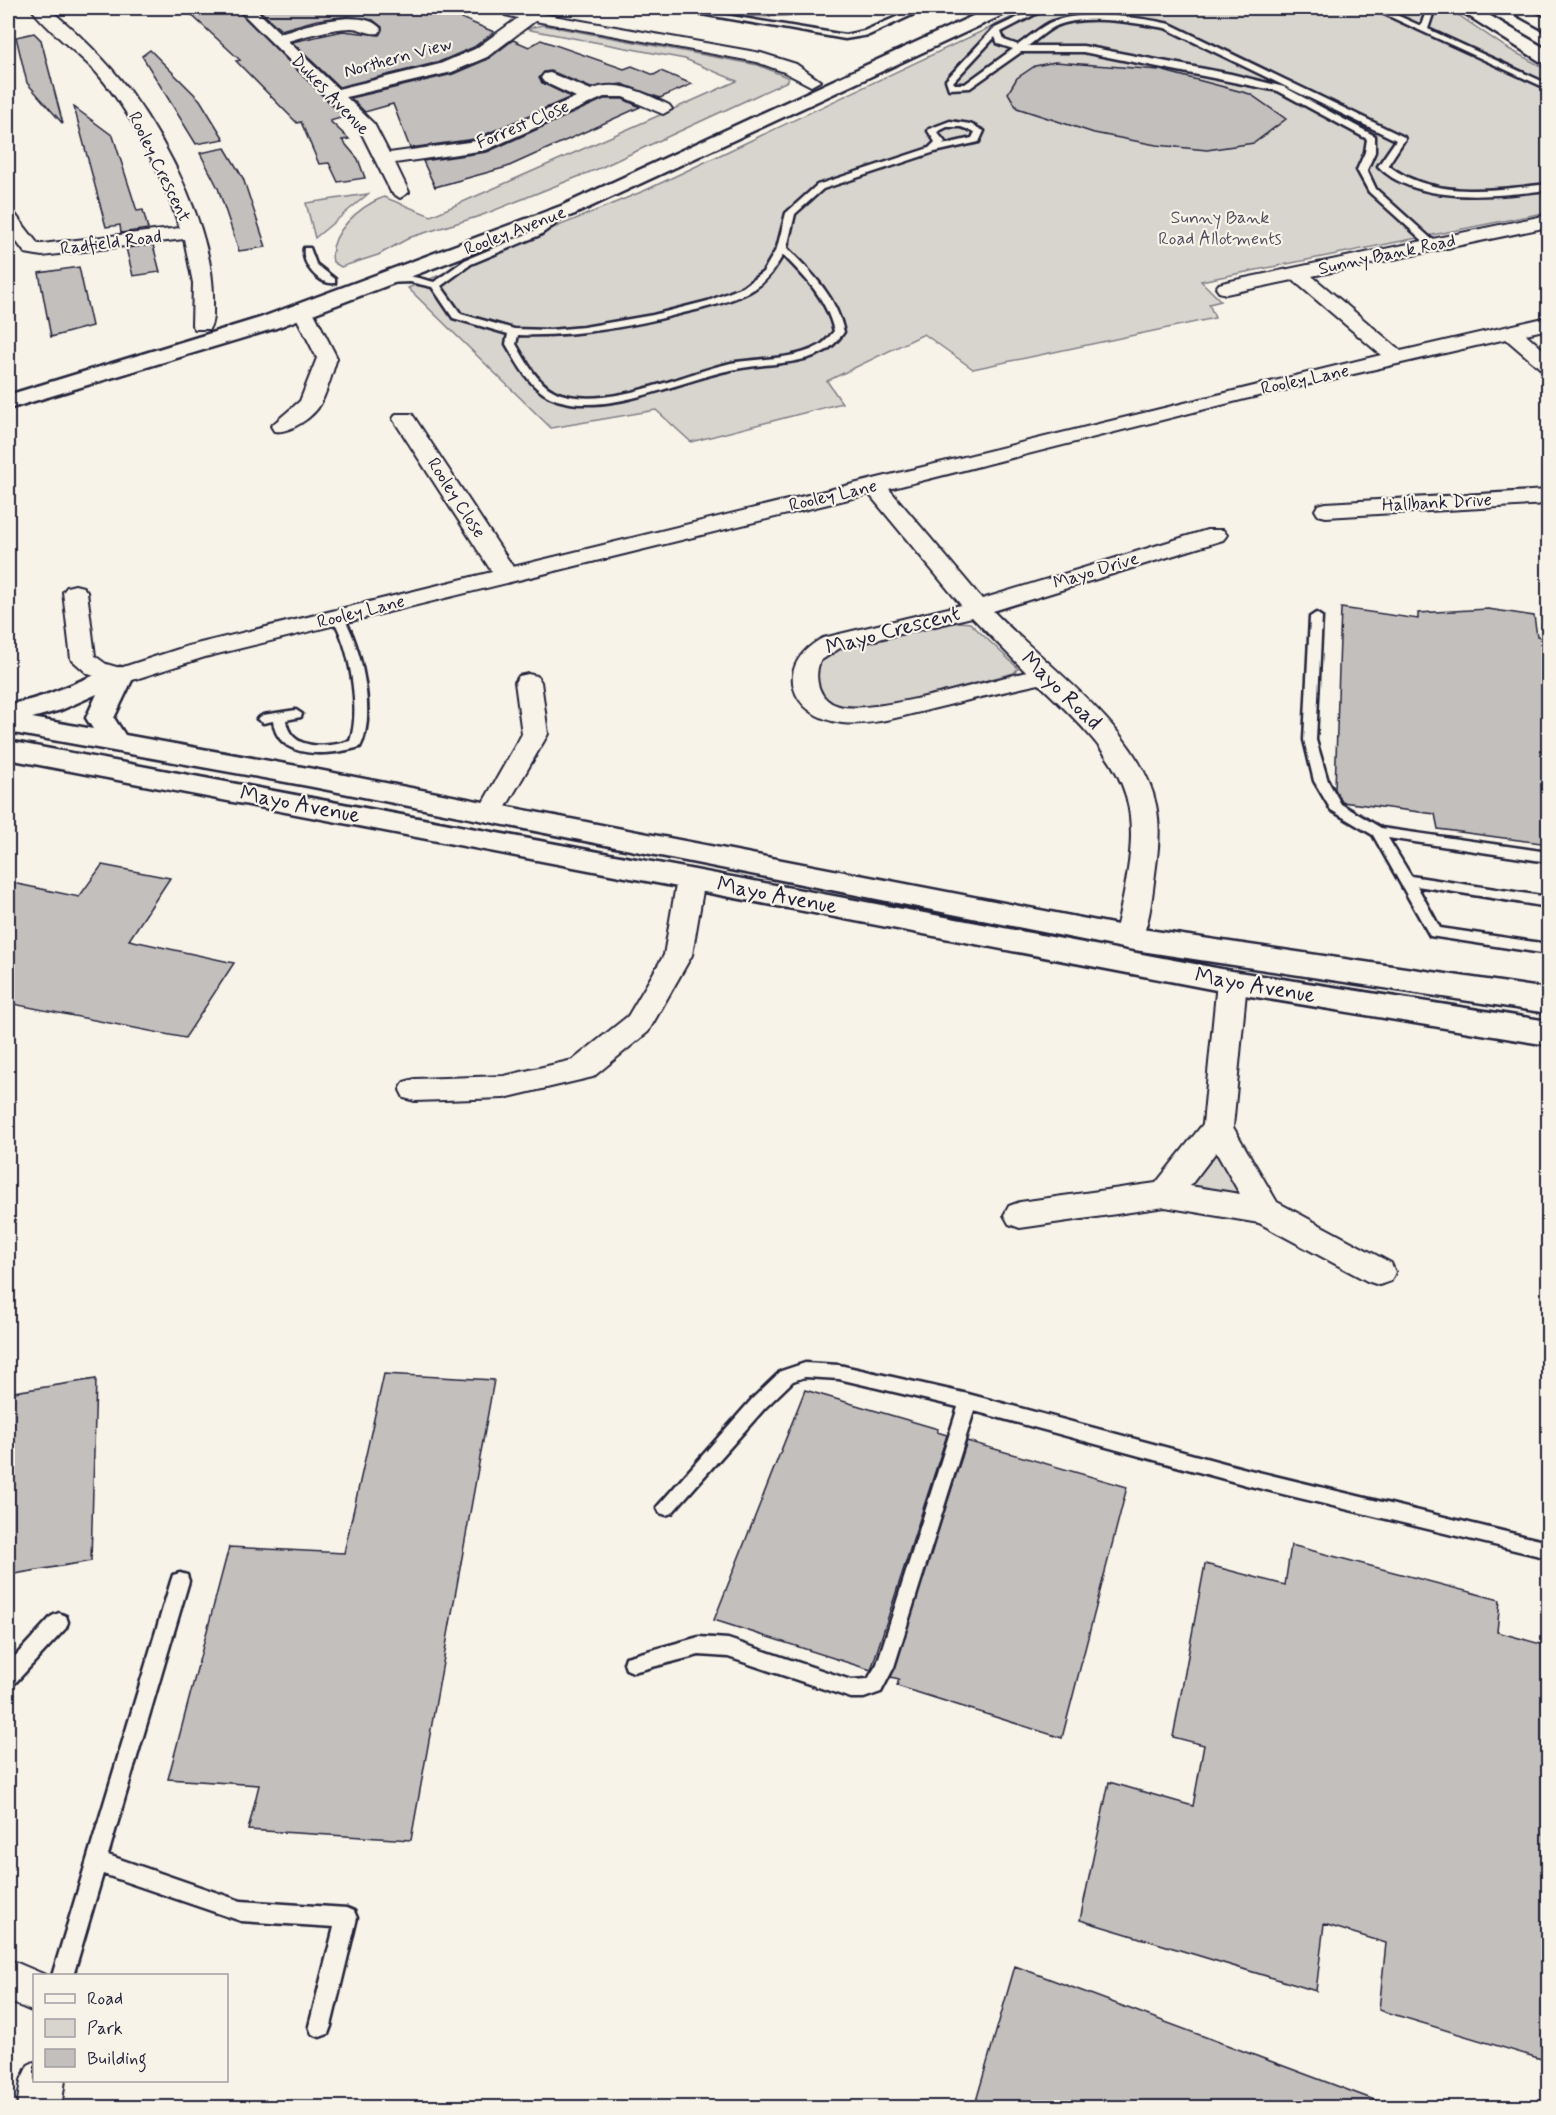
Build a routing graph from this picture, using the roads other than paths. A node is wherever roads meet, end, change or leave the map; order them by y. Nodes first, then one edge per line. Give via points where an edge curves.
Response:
1 (39, 8) edge
2 (245, 8) edge
3 (671, 8) edge
4 (923, 8) edge
5 (968, 8) edge
6 (1003, 8) edge
7 (1043, 8) edge
8 (1376, 8) edge
9 (1431, 8) edge
10 (1465, 8) edge
11 (1491, 8) edge
12 (1514, 8) edge
13 (1541, 8) edge
14 (511, 12) dead end
15 (1548, 12) edge
16 (532, 16) junction
17 (1548, 27) edge
18 (373, 29) dead end
19 (1424, 30) junction
20 (996, 31) junction
21 (275, 39) junction
22 (1548, 41) edge
23 (1020, 49) junction
24 (1548, 58) edge
25 (550, 78) dead end
26 (811, 81) junction
27 (1283, 86) junction
28 (1548, 87) edge
29 (334, 95) junction
30 (591, 97) junction
31 (663, 109) dead end
32 (932, 150) junction
33 (383, 159) junction
34 (1548, 187) edge
35 (400, 192) dead end
36 (568, 210) junction
37 (8, 219) edge
38 (1548, 221) edge
39 (190, 233) junction
40 (1433, 245) junction
41 (782, 248) junction
42 (307, 250) dead end
43 (1298, 274) junction
44 (386, 280) junction
45 (331, 281) junction
46 (436, 285) junction
47 (1226, 288) dead end
48 (303, 311) junction
49 (1548, 323) edge
50 (202, 325) junction
51 (514, 332) junction
52 (1511, 332) junction
53 (1398, 359) junction
54 (1548, 365) edge
55 (8, 383) edge
56 (8, 402) edge
57 (404, 419) dead end
58 (282, 426) dead end
59 (874, 486) junction
60 (1548, 497) edge
61 (1326, 510) dead end
62 (1215, 535) dead end
63 (507, 576) junction
64 (75, 592) dead end
65 (977, 608) junction
66 (338, 618) junction
67 (1316, 618) dead end
68 (1044, 675) junction
69 (120, 676) junction
70 (528, 682) dead end
71 (8, 713) edge
72 (296, 714) dead end
73 (279, 717) junction
74 (263, 719) dead end
75 (8, 723) edge
76 (115, 741) junction
77 (8, 750) edge
78 (490, 813) junction
79 (1378, 832) junction
80 (1548, 857) edge
81 (691, 879) junction
82 (1407, 880) junction
83 (1548, 902) edge
84 (1128, 938) junction
85 (1548, 950) edge
86 (1232, 982) junction
87 (1548, 1001) edge
88 (1548, 1033) edge
89 (414, 1089) dead end
90 (1218, 1127) junction
91 (1165, 1194) junction
92 (1266, 1211) junction
93 (1020, 1215) dead end
94 (1378, 1272) dead end
95 (968, 1401) junction
96 (666, 1507) dead end
97 (1548, 1550) edge
98 (180, 1581) dead end
99 (59, 1622) dead end
100 (633, 1662) dead end
101 (8, 1677) edge
102 (95, 1861) junction
103 (63, 1974) edge
104 (8, 1980) edge
105 (33, 1991) edge
106 (320, 2026) dead end
107 (43, 2082) edge
108 (39, 2108) edge

1 - 39 street, Rooley Crescent via 82,46 123,94 153,146
2 - 21 street, Dukes Avenue
3 - 4 lane via 845,37 866,33
5 - 26 main road, Rooley Avenue
6 - 36 main road, Rooley Avenue
7 - 20 lane
8 - 19 lane
9 - 19 lane
10 - 24 main road
11 - 22 main road
12 - 17 main road
13 - 15 main road
14 - 16 street
16 - 26 street via 761,58 790,68
16 - 29 street, Northern View via 494,45 456,63
18 - 21 street via 368,24 348,22
19 - 28 lane
20 - 23 lane via 1001,42
20 - 23 lane via 949,82 952,87 967,86
21 - 29 street, Dukes Avenue
23 - 27 lane via 1083,49
23 - 27 lane via 1052,25 1087,18 1132,20 1167,26
25 - 30 street, Forrest Close
26 - 45 main road, Rooley Avenue via 549,200
27 - 34 lane via 1401,138 1383,166 1391,176 1413,186 1455,191
27 - 40 lane via 1372,138 1362,170 1372,190
29 - 33 street, Dukes Avenue via 368,128
30 - 31 street, Forrest Close via 601,92 626,92
30 - 33 street, Forrest Close via 480,146
32 - 32 lane via 940,142 932,131 944,123 965,124 980,131 976,140
32 - 41 lane via 820,187 791,213
33 - 35 street, Dukes Avenue
36 - 44 main road, Rooley Avenue
36 - 46 lane via 537,232 468,262
37 - 39 street, Radfield Road via 32,249 52,250
38 - 40 street, Sunny Bank Road
39 - 50 street, Rooley Crescent via 205,296
40 - 43 street, Sunny Bank Road
41 - 51 lane via 767,274 747,289 712,303 584,330
41 - 51 lane via 819,287 835,311 839,333 822,349 780,361 731,366 642,391 591,400 562,398 542,388 511,344
42 - 45 lane via 311,265
43 - 47 street, Sunny Bank Road
43 - 53 street
44 - 46 lane via 411,279
44 - 48 main road, Rooley Avenue
45 - 50 main road, Rooley Avenue
46 - 51 lane via 457,316
48 - 56 main road, Rooley Avenue
48 - 58 street via 327,358 310,404
49 - 52 street, Rooley Lane
50 - 55 main road, Rooley Avenue
52 - 53 street, Rooley Lane
52 - 54 street
53 - 59 street, Rooley Lane via 1244,393
57 - 63 street, Rooley Close
59 - 63 street, Rooley Lane
59 - 65 street, Mayo Road
60 - 61 street, Hallbank Drive
62 - 65 street, Mayo Drive
63 - 66 street, Rooley Lane
64 - 69 street via 83,659 97,669
65 - 68 street, Mayo Road
65 - 68 street, Mayo Crescent via 832,643 813,653 805,669 808,696 822,708 844,715 884,712
66 - 69 street, Rooley Lane via 197,651
66 - 73 lane via 349,636 361,735 355,744 341,749 313,749 290,743 282,733
67 - 79 lane via 1310,740 1321,782 1336,807
68 - 84 street, Mayo Road via 1087,713 1111,741 1140,791 1145,838
69 - 71 main road via 98,681 54,704
69 - 76 main road via 116,688 106,696 100,718
70 - 78 street via 535,734
72 - 73 lane
73 - 74 lane
75 - 76 main road, Mayo Avenue
76 - 78 main road, Mayo Avenue
77 - 81 main road, Mayo Avenue
78 - 84 main road, Mayo Avenue
79 - 80 lane
79 - 82 lane
81 - 86 main road, Mayo Avenue
81 - 89 street via 678,955 667,975 638,1024 582,1069 504,1087
82 - 83 lane
82 - 85 lane via 1435,932
84 - 87 main road, Mayo Avenue
86 - 88 main road, Mayo Avenue
86 - 90 street
90 - 91 street
90 - 92 street
91 - 92 street
91 - 93 street
92 - 94 street
95 - 96 lane via 839,1372 805,1370 787,1376
95 - 97 lane via 1250,1478
95 - 100 lane via 885,1667 874,1686 851,1689 712,1645
98 - 102 lane
99 - 101 lane
102 - 103 lane
102 - 106 lane via 241,1911 347,1918
104 - 105 street
107 - 108 street

